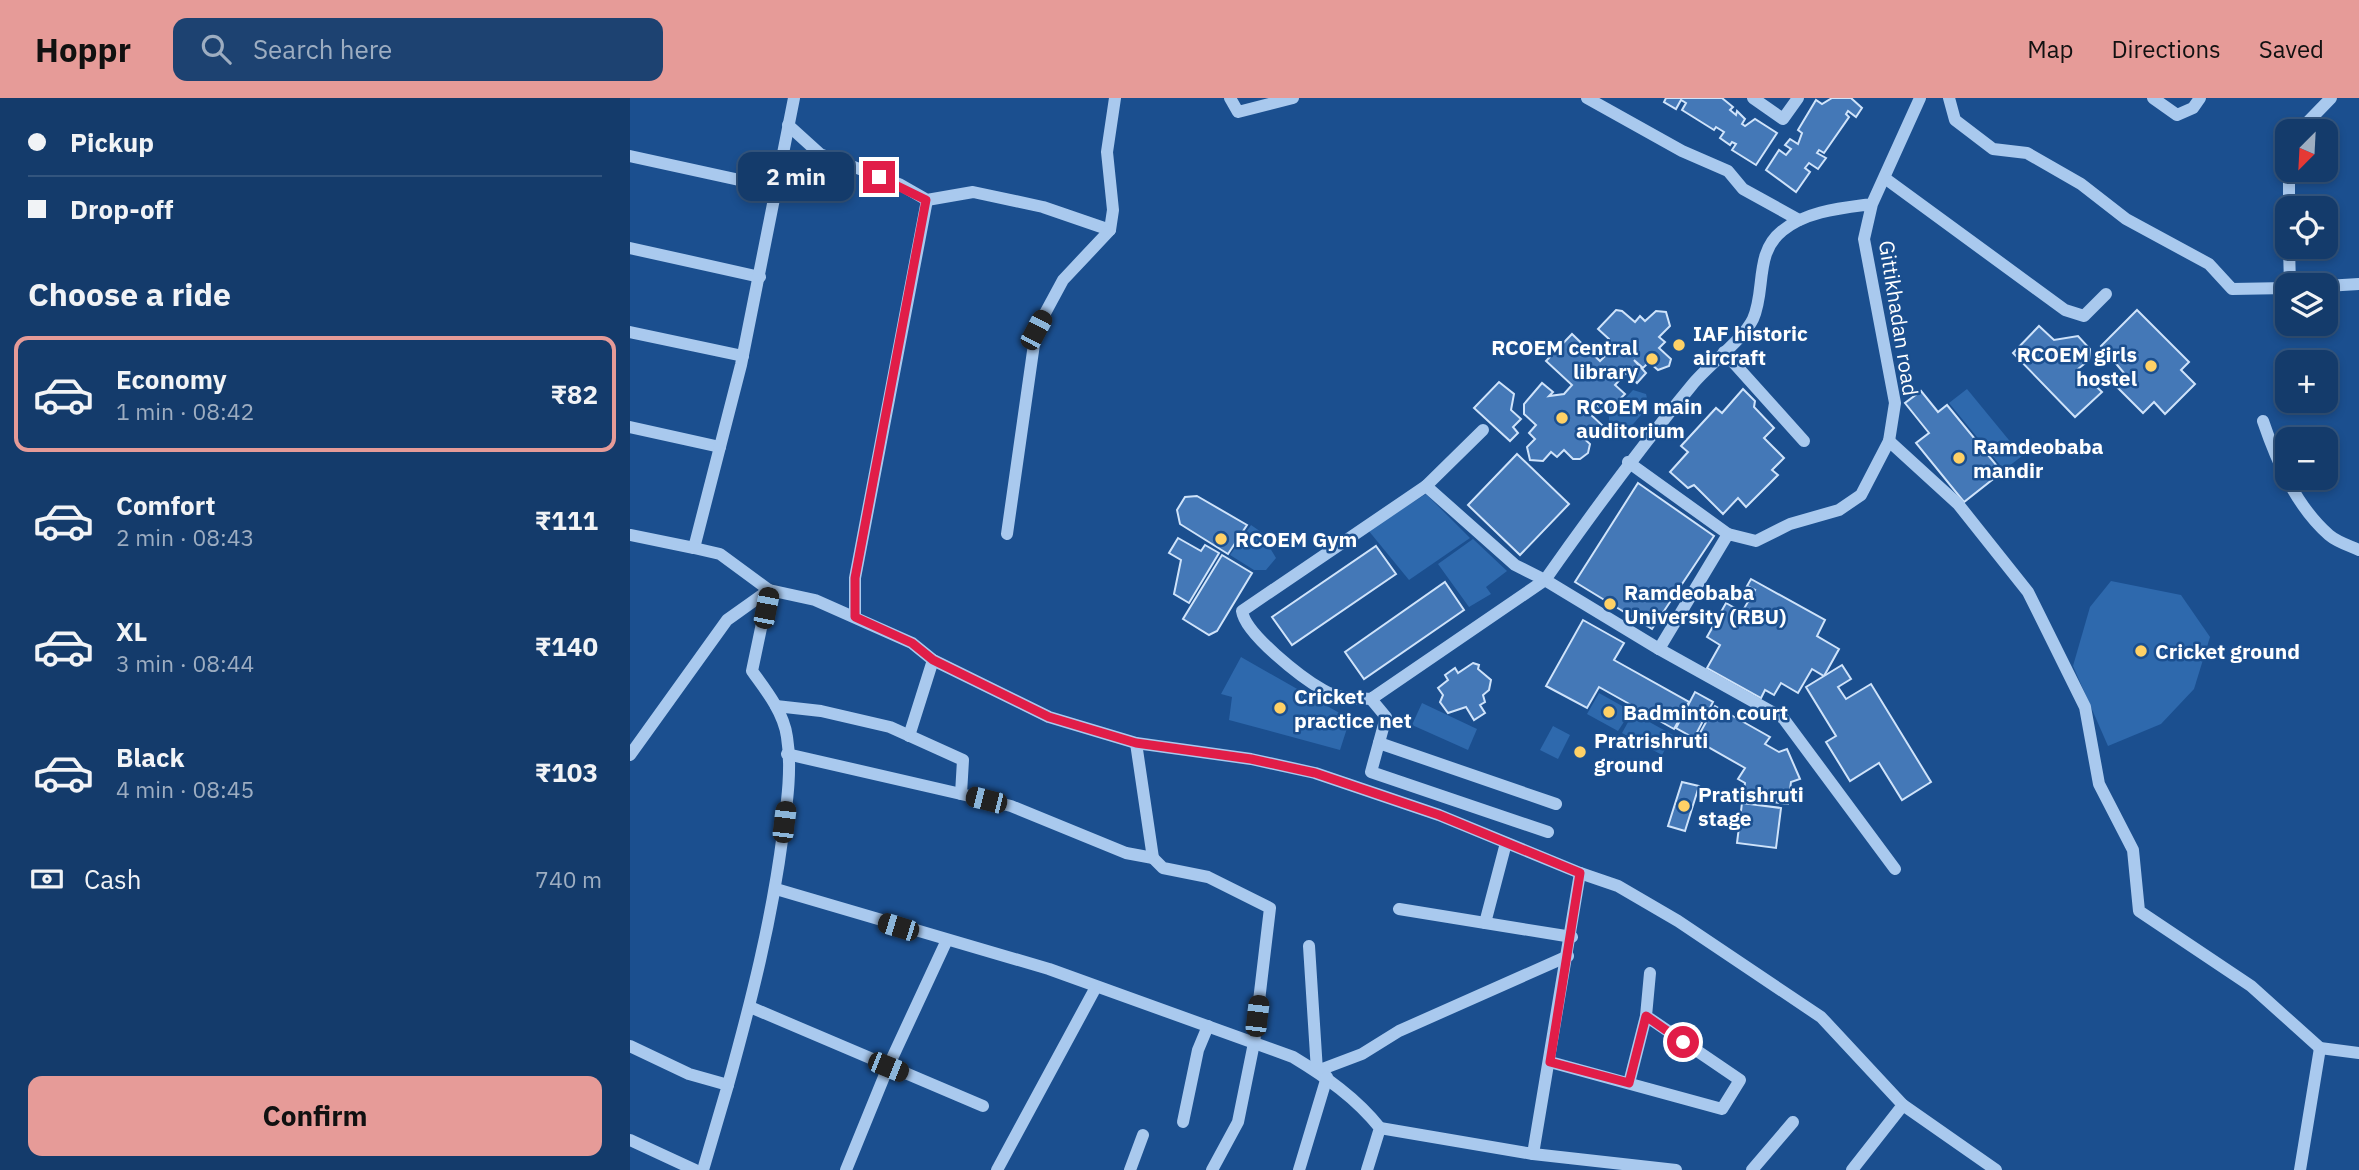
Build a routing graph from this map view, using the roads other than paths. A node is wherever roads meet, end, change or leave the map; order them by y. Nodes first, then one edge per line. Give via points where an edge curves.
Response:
1 (783, 98) edge
2 (794, 98) edge
3 (1115, 98) edge
4 (1230, 98) edge
5 (1293, 98) edge
6 (1587, 98) edge
7 (1753, 98) edge
8 (1798, 98) edge
9 (1920, 98) edge
10 (1949, 98) edge
11 (2153, 98) edge
12 (2200, 98) edge
13 (2331, 98) edge
14 (1259, 103) edge
15 (2311, 119) edge
16 (789, 120) junction
17 (630, 156) edge
18 (1886, 179) junction
19 (776, 188) junction
20 (926, 200) junction
21 (1872, 204) junction
22 (1799, 220) junction
23 (1110, 230) junction
24 (630, 248) edge
25 (760, 277) junction
26 (2359, 284) edge
27 (2338, 285) edge
28 (2275, 287) edge
29 (2106, 294) dead end
30 (630, 332) edge
31 (1728, 347) junction
32 (743, 356) junction
33 (2263, 421) dead end
34 (630, 427) edge
35 (1483, 430) dead end
36 (1804, 440) dead end
37 (1889, 441) junction
38 (720, 447) junction
39 (1628, 462) junction
40 (1426, 486) junction
41 (1007, 534) dead end
42 (1728, 534) junction
43 (630, 535) edge
44 (694, 548) junction
45 (2359, 550) edge
46 (1545, 580) junction
47 (769, 590) junction
48 (855, 617) junction
49 (1659, 649) junction
50 (933, 660) junction
51 (1371, 699) junction
52 (776, 706) junction
53 (909, 736) junction
54 (1136, 743) junction
55 (1379, 743) junction
56 (787, 754) junction
57 (630, 755) edge
58 (961, 794) junction
59 (1556, 804) dead end
60 (1548, 832) dead end
61 (1506, 843) junction
62 (1153, 858) junction
63 (1895, 869) dead end
64 (1580, 873) junction
65 (776, 890) junction
66 (1399, 909) dead end
67 (1485, 923) junction
68 (1572, 937) junction
69 (946, 942) junction
70 (1309, 946) dead end
71 (1568, 956) junction
72 (1650, 973) dead end
73 (1096, 987) junction
74 (750, 1007) junction
75 (1646, 1016) junction
76 (1208, 1026) junction
77 (1254, 1043) junction
78 (630, 1046) edge
79 (2320, 1048) junction
80 (2359, 1053) edge
81 (1550, 1062) junction
82 (888, 1067) junction
83 (1322, 1074) junction
84 (1629, 1083) junction
85 (728, 1085) junction
86 (1903, 1105) junction
87 (983, 1106) dead end
88 (1183, 1122) dead end
89 (1793, 1122) dead end
90 (1380, 1128) junction
91 (1143, 1135) dead end
92 (630, 1140) edge
93 (1533, 1154) junction
94 (1613, 1166) edge
95 (695, 1170) edge
96 (703, 1170) edge
97 (846, 1170) edge
98 (997, 1170) edge
99 (1130, 1170) edge
100 (1212, 1170) edge
101 (1299, 1170) edge
102 (1367, 1170) edge
103 (1676, 1170) edge
104 (1752, 1170) edge
105 (1852, 1170) edge
106 (1996, 1170) edge
107 (2301, 1170) edge

1 - 16 street
2 - 16 street
3 - 23 street via 1107,152 1113,210
4 - 14 street via 1238,112
5 - 14 street
6 - 22 street via 1728,171 1743,189
7 - 8 street via 1783,119
9 - 18 street, Gittikhadan road
10 - 28 street via 1955,120 1993,149 2027,153 2081,184 2126,219 2209,264 2232,289
11 - 12 street via 2177,115 2193,108
13 - 15 street
16 - 19 street
16 - 20 street via 820,153 899,184
17 - 19 street
18 - 21 street, Gittikhadan road
18 - 29 street via 2065,310 2084,316
19 - 25 street
20 - 23 street via 973,192 1043,207
20 - 48 street via 855,578
21 - 22 street
21 - 37 street, Gittikhadan road via 1864,239 1895,403
22 - 31 street via 1768,247 1752,322
23 - 41 street via 1063,280 1036,330
24 - 25 street
25 - 32 street
26 - 27 street
30 - 32 street
31 - 36 street
31 - 39 street
32 - 38 street
33 - 45 street via 2291,487 2306,509 2330,537
34 - 38 street
35 - 40 street
37 - 42 street, Gittikhadan road via 1861,495 1839,510 1790,524 1756,541
37 - 79 street via 1958,504 2028,592 2085,707 2099,784 2133,850 2139,911 2250,986
38 - 44 street
39 - 42 street
39 - 46 street
40 - 46 street via 1515,565
40 - 51 street via 1242,611 1244,621 1264,643 1324,691 1342,698
42 - 49 street
43 - 44 street
44 - 47 street via 720,554
46 - 49 street
46 - 51 street
47 - 48 street via 815,600
47 - 52 street via 752,671
47 - 57 street via 727,620
48 - 50 street via 912,643
49 - 63 street via 1783,718
50 - 53 street
50 - 54 street via 1049,717
51 - 55 street via 1386,717
52 - 53 street via 821,711
52 - 56 street via 787,736
53 - 58 street via 963,760
54 - 61 street via 1315,773 1370,789
54 - 62 street
55 - 59 street
55 - 60 street via 1371,772
56 - 58 street
56 - 65 street via 787,800
58 - 62 street via 1011,806 1126,853
61 - 64 street
61 - 67 street
62 - 77 street via 1163,867 1208,877 1270,908
64 - 68 street
64 - 86 street via 1618,886 1678,921 1821,1017
65 - 69 street
65 - 74 street
66 - 67 street
67 - 68 street
68 - 71 street
69 - 73 street via 1049,969
69 - 82 street
70 - 83 street
71 - 81 street
71 - 83 street via 1399,1031
72 - 75 street
73 - 76 street
73 - 98 street
74 - 82 street
74 - 85 street
75 - 84 street
75 - 84 street via 1740,1080 1722,1109
76 - 77 street
76 - 88 street via 1198,1050
77 - 83 street
77 - 100 street via 1238,1122
78 - 85 street via 689,1074
79 - 80 street
79 - 107 street
81 - 84 street
81 - 93 street
82 - 87 street
82 - 97 street
83 - 90 street via 1365,1109
83 - 101 street
85 - 96 street
86 - 105 street
86 - 106 street
89 - 104 street
90 - 93 street
90 - 102 street
91 - 99 street
92 - 95 street
93 - 94 street
94 - 103 street

